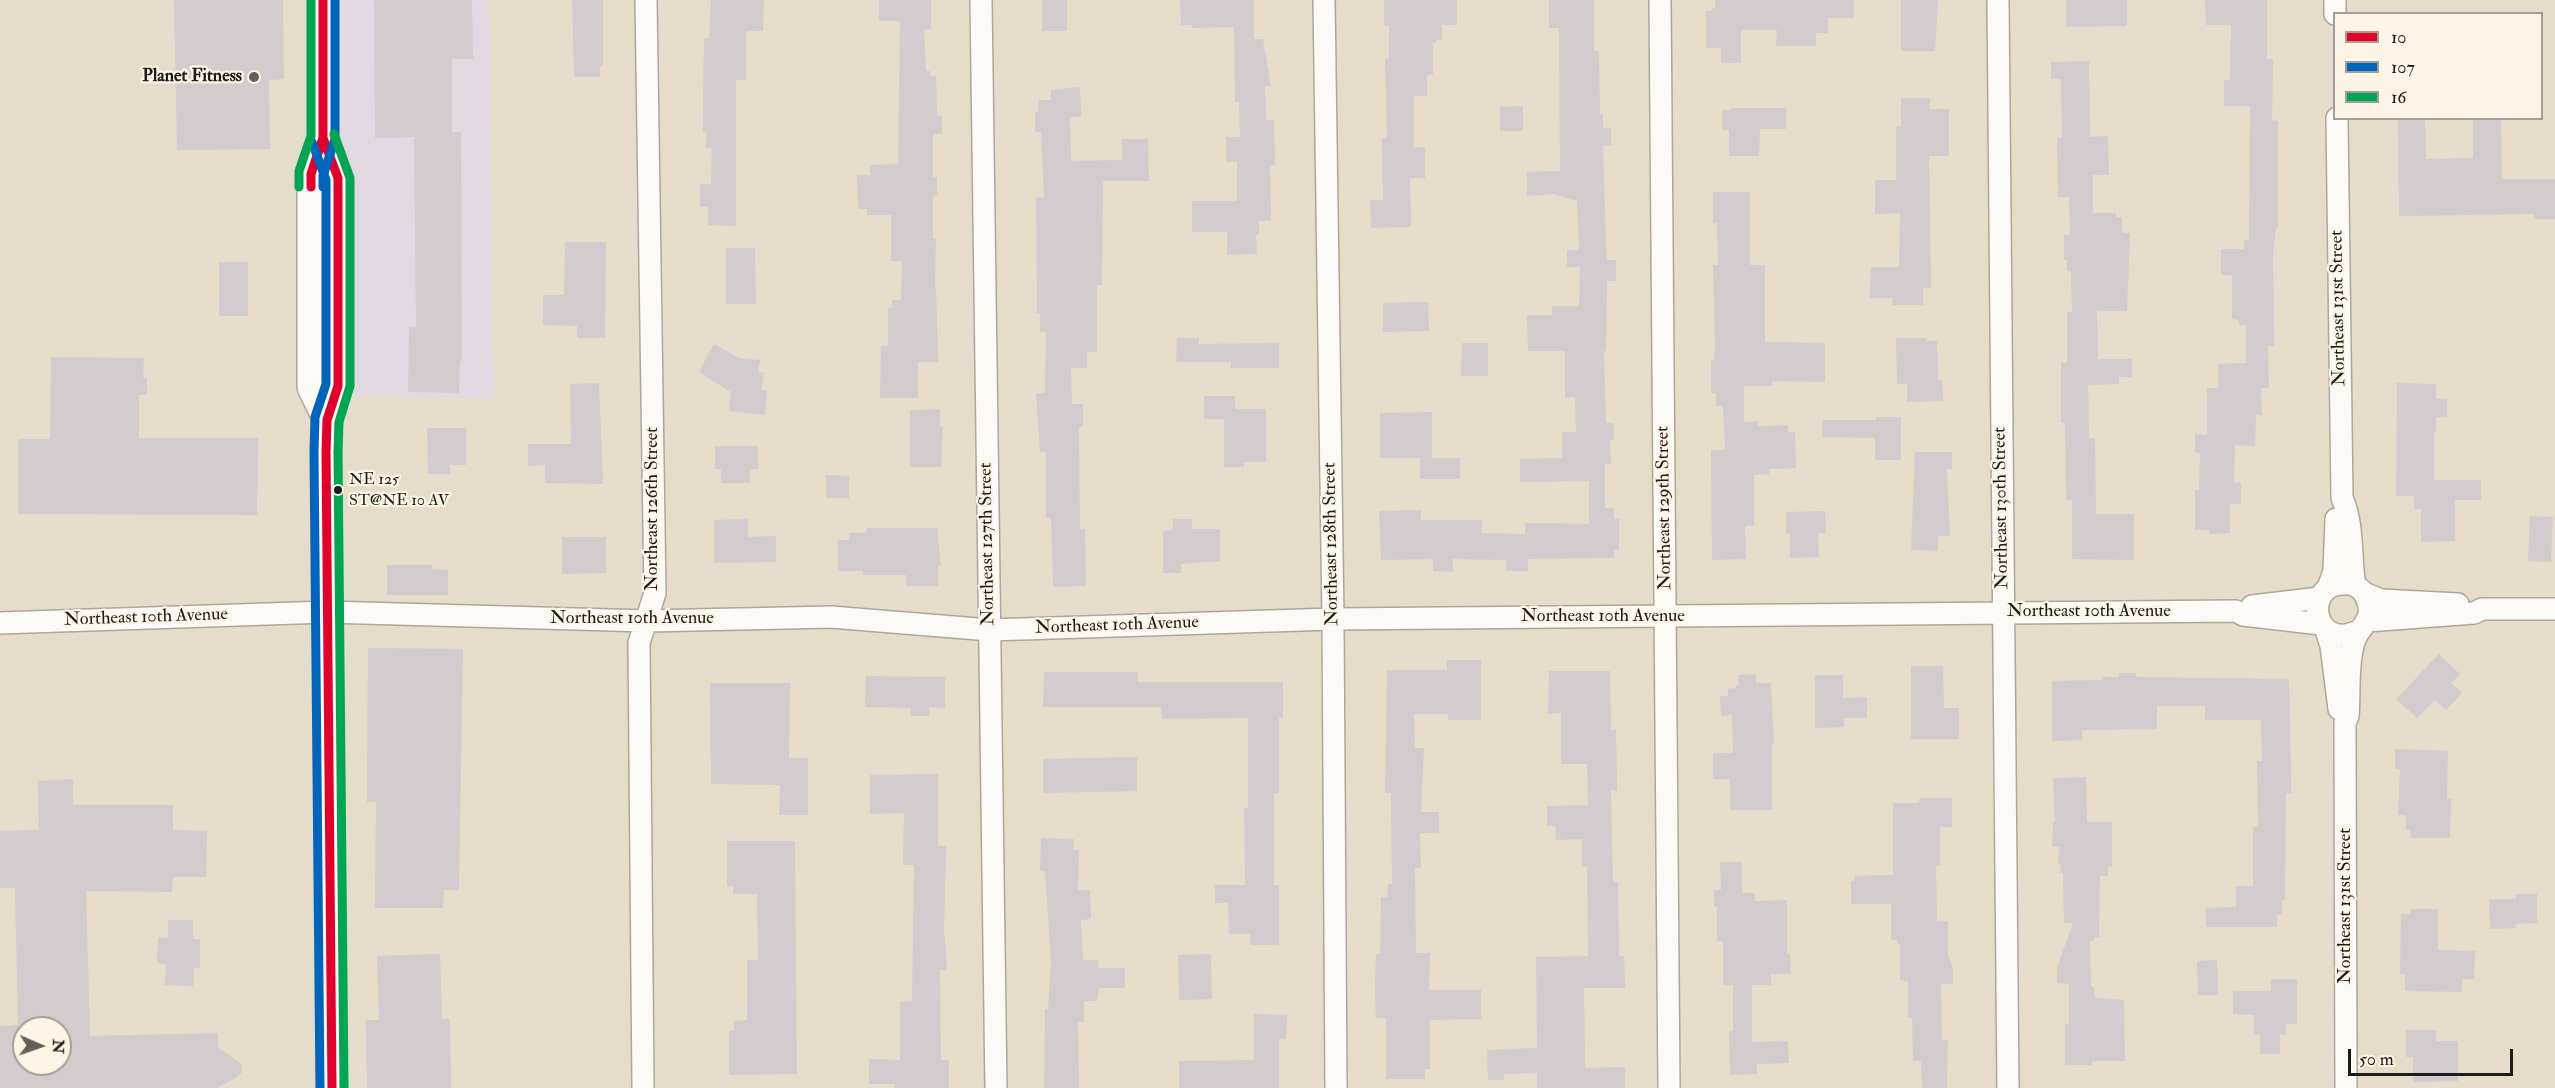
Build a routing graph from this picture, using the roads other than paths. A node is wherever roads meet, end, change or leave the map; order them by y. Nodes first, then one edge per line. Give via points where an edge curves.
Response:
1 (323, 0) edge
2 (646, 0) edge
3 (981, 0) edge
4 (1324, 0) edge
5 (1659, 0) edge
6 (1998, 0) edge
7 (2337, 120) edge
8 (2342, 498) junction
9 (2360, 590) junction
10 (2324, 593) junction
11 (2481, 609) junction
12 (2555, 609) edge
13 (2236, 611) junction
14 (327, 612) junction
15 (2003, 612) junction
16 (1666, 617) junction
17 (1333, 619) junction
18 (647, 621) junction
19 (0, 623) edge
20 (2363, 626) junction
21 (2324, 627) junction
22 (990, 630) junction
23 (2345, 723) junction
24 (332, 1088) edge
25 (643, 1088) edge
26 (996, 1088) edge
27 (1336, 1088) edge
28 (1670, 1088) edge
29 (2008, 1088) edge
30 (2346, 1088) edge

1 - 14 main road via 324,138 311,174 311,387 327,420
2 - 18 street, Northeast 126th Street via 655,593
3 - 22 street, Northeast 127th Street
4 - 17 street, Northeast 128th Street
5 - 16 street, Northeast 129th Street
6 - 15 street, Northeast 130th Street
7 - 8 street, Northeast 131st Street
8 - 9 street, Northeast 131st Street via 2347,508 2351,567
8 - 10 street, Northeast 131st Street via 2337,509 2334,571
9 - 10 street via 2339,584
9 - 11 street via 2381,600 2474,605
9 - 20 street via 2369,609
10 - 13 street, Northeast 10th Avenue
10 - 21 street via 2318,616
11 - 12 street
11 - 20 street via 2474,614
13 - 15 street, Northeast 10th Avenue
13 - 21 street, Northeast 10th Avenue
14 - 18 street, Northeast 10th Avenue
14 - 19 street, Northeast 10th Avenue
14 - 24 main road
15 - 16 street, Northeast 10th Avenue
15 - 29 street, Northeast 130th Street
16 - 17 street, Northeast 10th Avenue
16 - 28 street, Northeast 129th Street
17 - 22 street, Northeast 10th Avenue
17 - 27 street, Northeast 128th Street
18 - 22 street, Northeast 10th Avenue via 831,617
18 - 25 street, Northeast 126th Street via 639,643
20 - 21 street via 2343,636
20 - 23 street, Northeast 131st Street via 2353,647
21 - 23 street, Northeast 131st Street via 2331,646 2340,716
22 - 26 street, Northeast 127th Street
23 - 30 street, Northeast 131st Street

